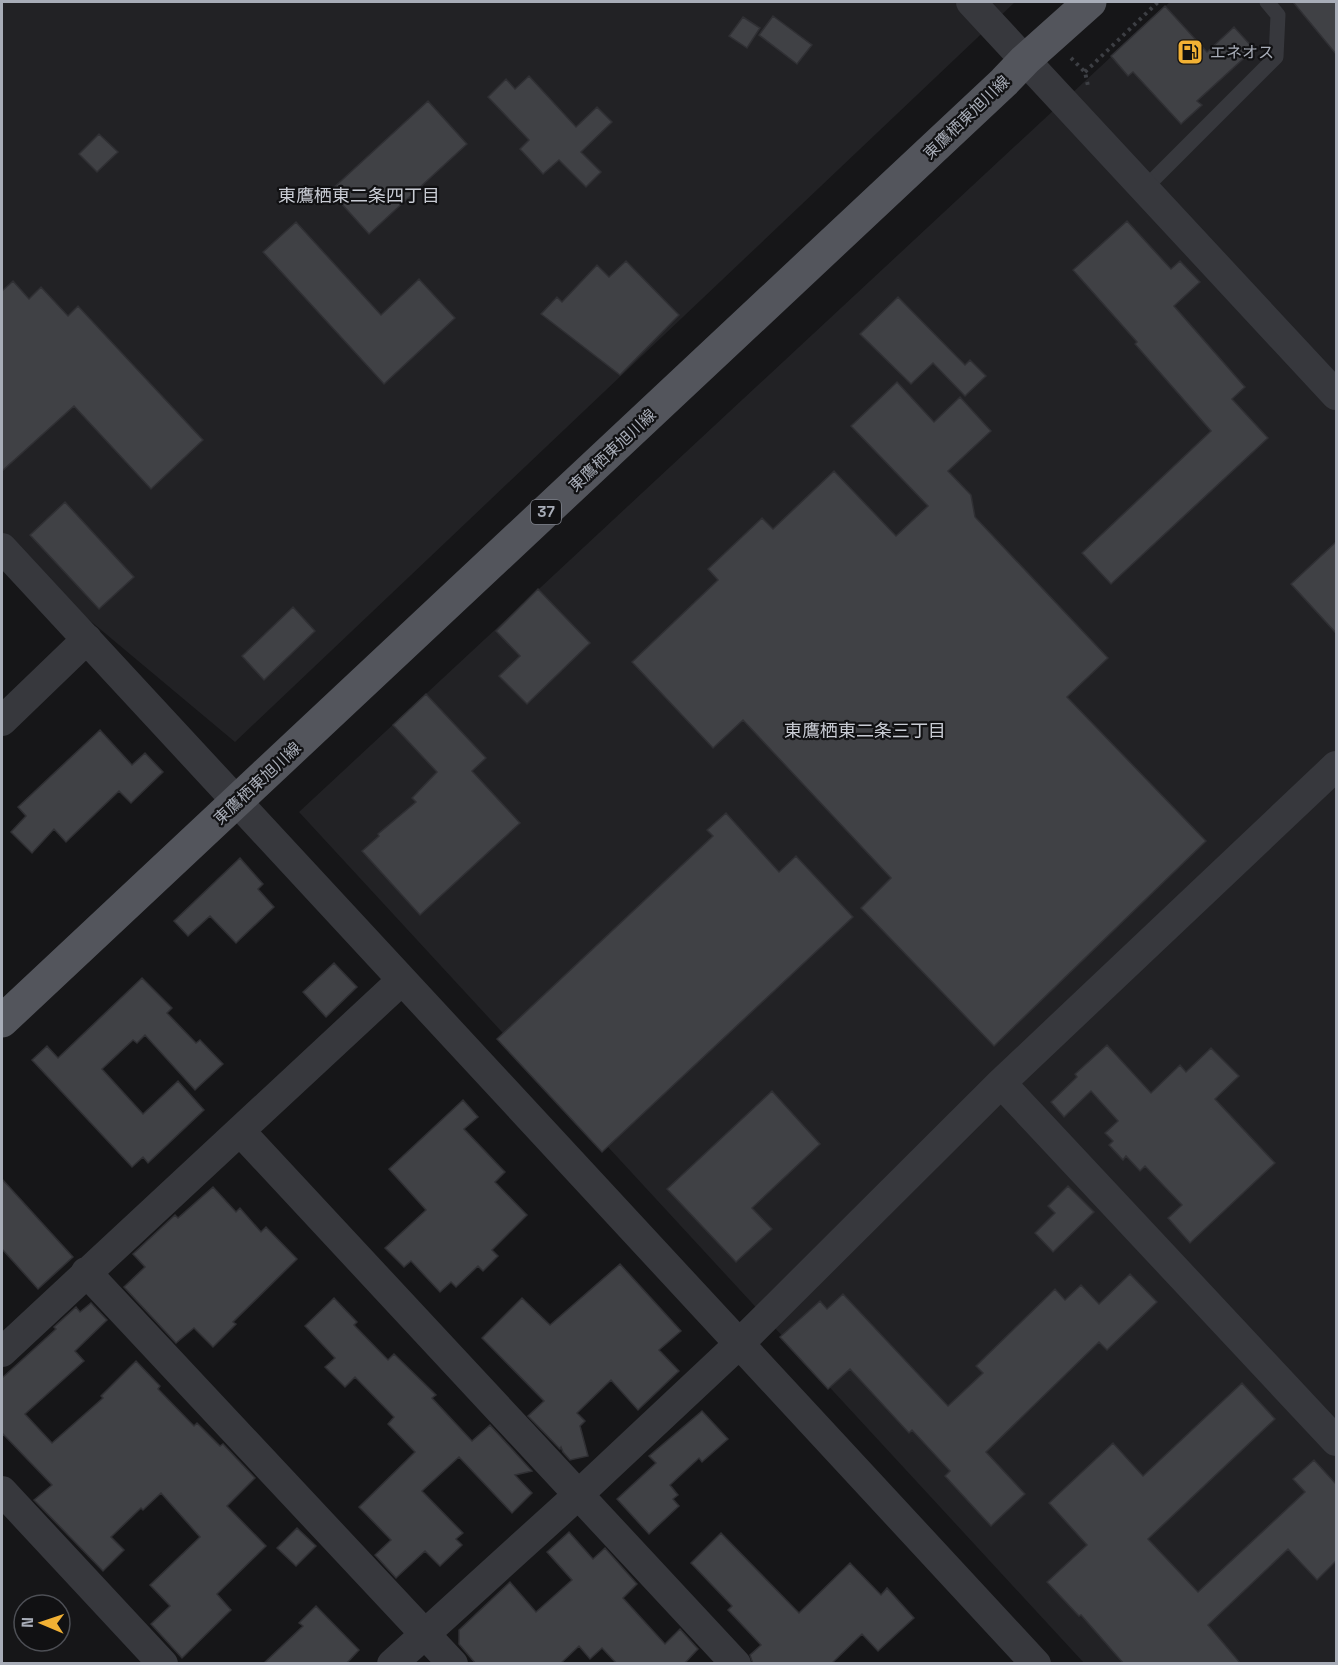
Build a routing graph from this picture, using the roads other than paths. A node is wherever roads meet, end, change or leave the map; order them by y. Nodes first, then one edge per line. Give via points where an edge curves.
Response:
1 (971, 2) edge
2 (1090, 2) edge
3 (1267, 2) edge
4 (1025, 60) junction
5 (1144, 189) junction
6 (1336, 395) edge
7 (2, 548) edge
8 (87, 639) junction
9 (2, 721) edge
10 (1336, 766) edge
11 (237, 802) junction
12 (402, 980) junction
13 (2, 1021) edge
14 (1001, 1083) junction
15 (240, 1131) junction
16 (86, 1272) junction
17 (739, 1344) junction
18 (2, 1352) edge
19 (1336, 1441) edge
20 (2, 1491) edge
21 (578, 1495) junction
22 (425, 1632) junction
23 (163, 1664) edge
24 (392, 1664) edge
25 (453, 1664) edge
26 (736, 1664) edge
27 (1036, 1664) edge

1 - 4 street
2 - 4 main road, 東鷹栖東旭川線 / 37
3 - 5 lane via 1278,15 1276,57
4 - 5 street
4 - 11 main road, 東鷹栖東旭川線 / 37
5 - 6 street
7 - 8 street
8 - 9 street
8 - 11 street
10 - 14 street
11 - 12 street
11 - 13 main road, 東鷹栖東旭川線 / 37
12 - 15 street
12 - 17 street
14 - 17 street
14 - 19 street
15 - 16 street
15 - 21 street
16 - 18 street
16 - 22 street
17 - 21 street
17 - 27 street
20 - 23 street
21 - 22 street
21 - 26 street
22 - 24 street
22 - 25 street

